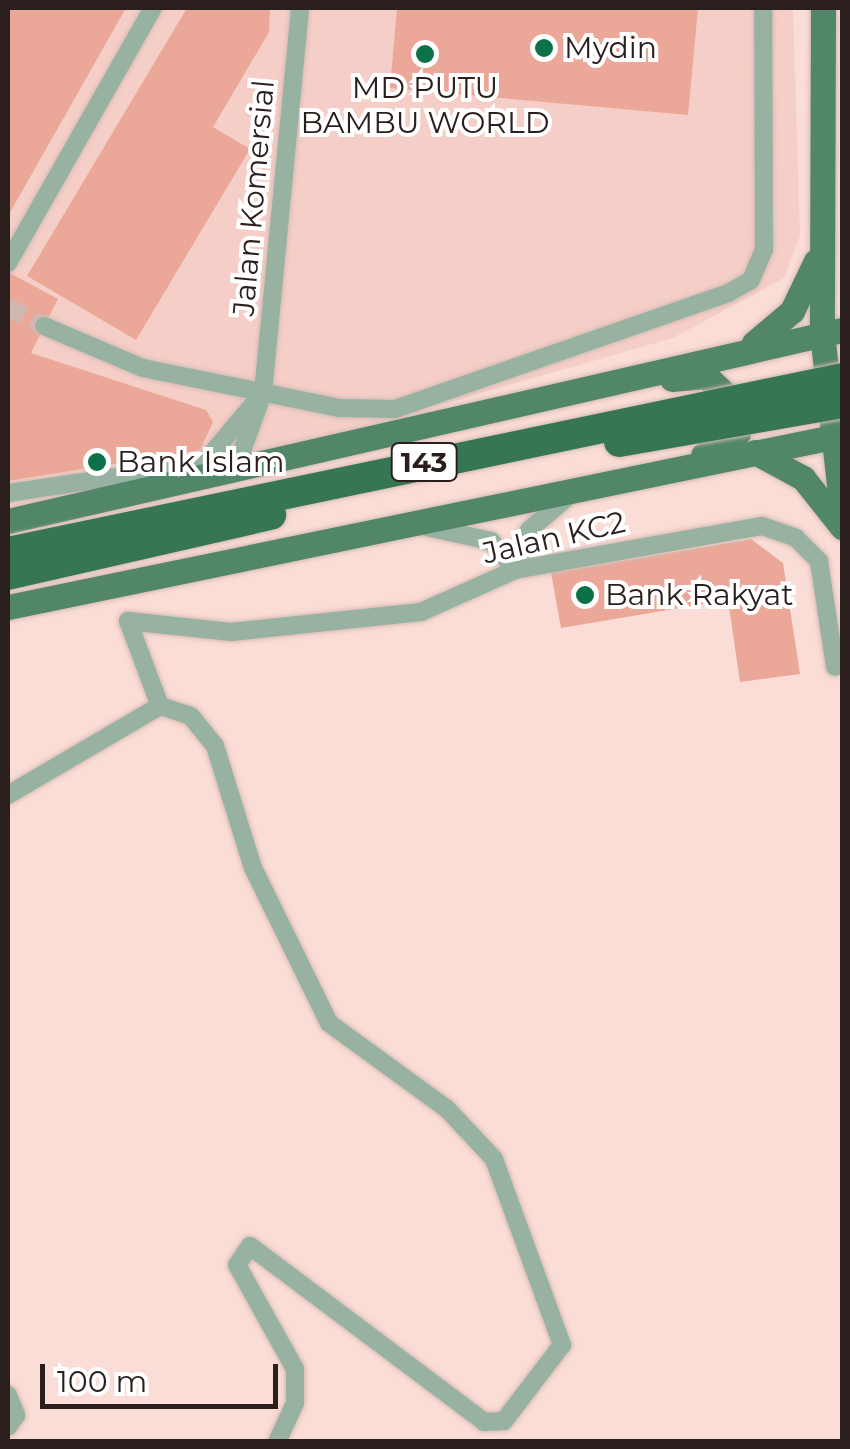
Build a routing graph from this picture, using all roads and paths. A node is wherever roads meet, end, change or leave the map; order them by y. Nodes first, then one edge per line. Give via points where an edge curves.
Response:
1 (153, 8) edge
2 (300, 8) edge
3 (763, 8) edge
4 (823, 8) edge
5 (820, 251) junction
6 (8, 263) edge
7 (44, 326) tunnel mouth
8 (832, 332) edge
9 (750, 346) junction
10 (842, 378) edge
11 (612, 384) junction
12 (263, 393) junction
13 (842, 403) edge
14 (835, 436) edge
15 (756, 452) junction
16 (216, 476) junction
17 (644, 476) junction
18 (576, 490) junction
19 (8, 493) edge
20 (842, 510) edge
21 (18, 519) edge
22 (414, 525) junction
23 (842, 527) edge
24 (8, 552) edge
25 (516, 570) junction
26 (8, 575) edge
27 (66, 594) junction
28 (8, 607) edge
29 (835, 666) dead end
30 (160, 706) junction
31 (8, 794) edge
32 (8, 1395) edge
33 (8, 1427) edge
34 (277, 1442) edge

1 - 6 street
2 - 12 street, Jalan Komersial
3 - 12 street via 764,250 751,280 395,409
4 - 5 main road
5 - 8 main road
5 - 9 main road via 792,311
7 - 12 street via 143,368
8 - 9 main road
8 - 14 main road
9 - 11 main road
10 - 24 highway, 143, bridge
11 - 16 main road
11 - 17 main road via 706,376 740,408 738,432 724,448
12 - 16 street, Jalan Komersial via 242,451
12 - 19 street via 203,464
13 - 26 highway, 143, bridge via 366,493
14 - 15 main road
14 - 20 main road
15 - 17 main road
15 - 23 main road via 803,478
16 - 21 main road
17 - 18 main road
18 - 22 main road
18 - 25 street via 528,530
21 - 27 main road via 16,561
22 - 25 street via 491,541
22 - 27 main road
25 - 29 street, Jalan KC2 via 778,528 818,562
25 - 30 street, Jalan KC2 via 421,612 231,632 128,621
27 - 28 main road
30 - 31 street
30 - 34 street via 191,716 215,746 253,868 329,1023 447,1109 494,1159 562,1345 504,1420 484,1422 250,1246 237,1265 295,1369 295,1403
32 - 33 street via 16,1414

